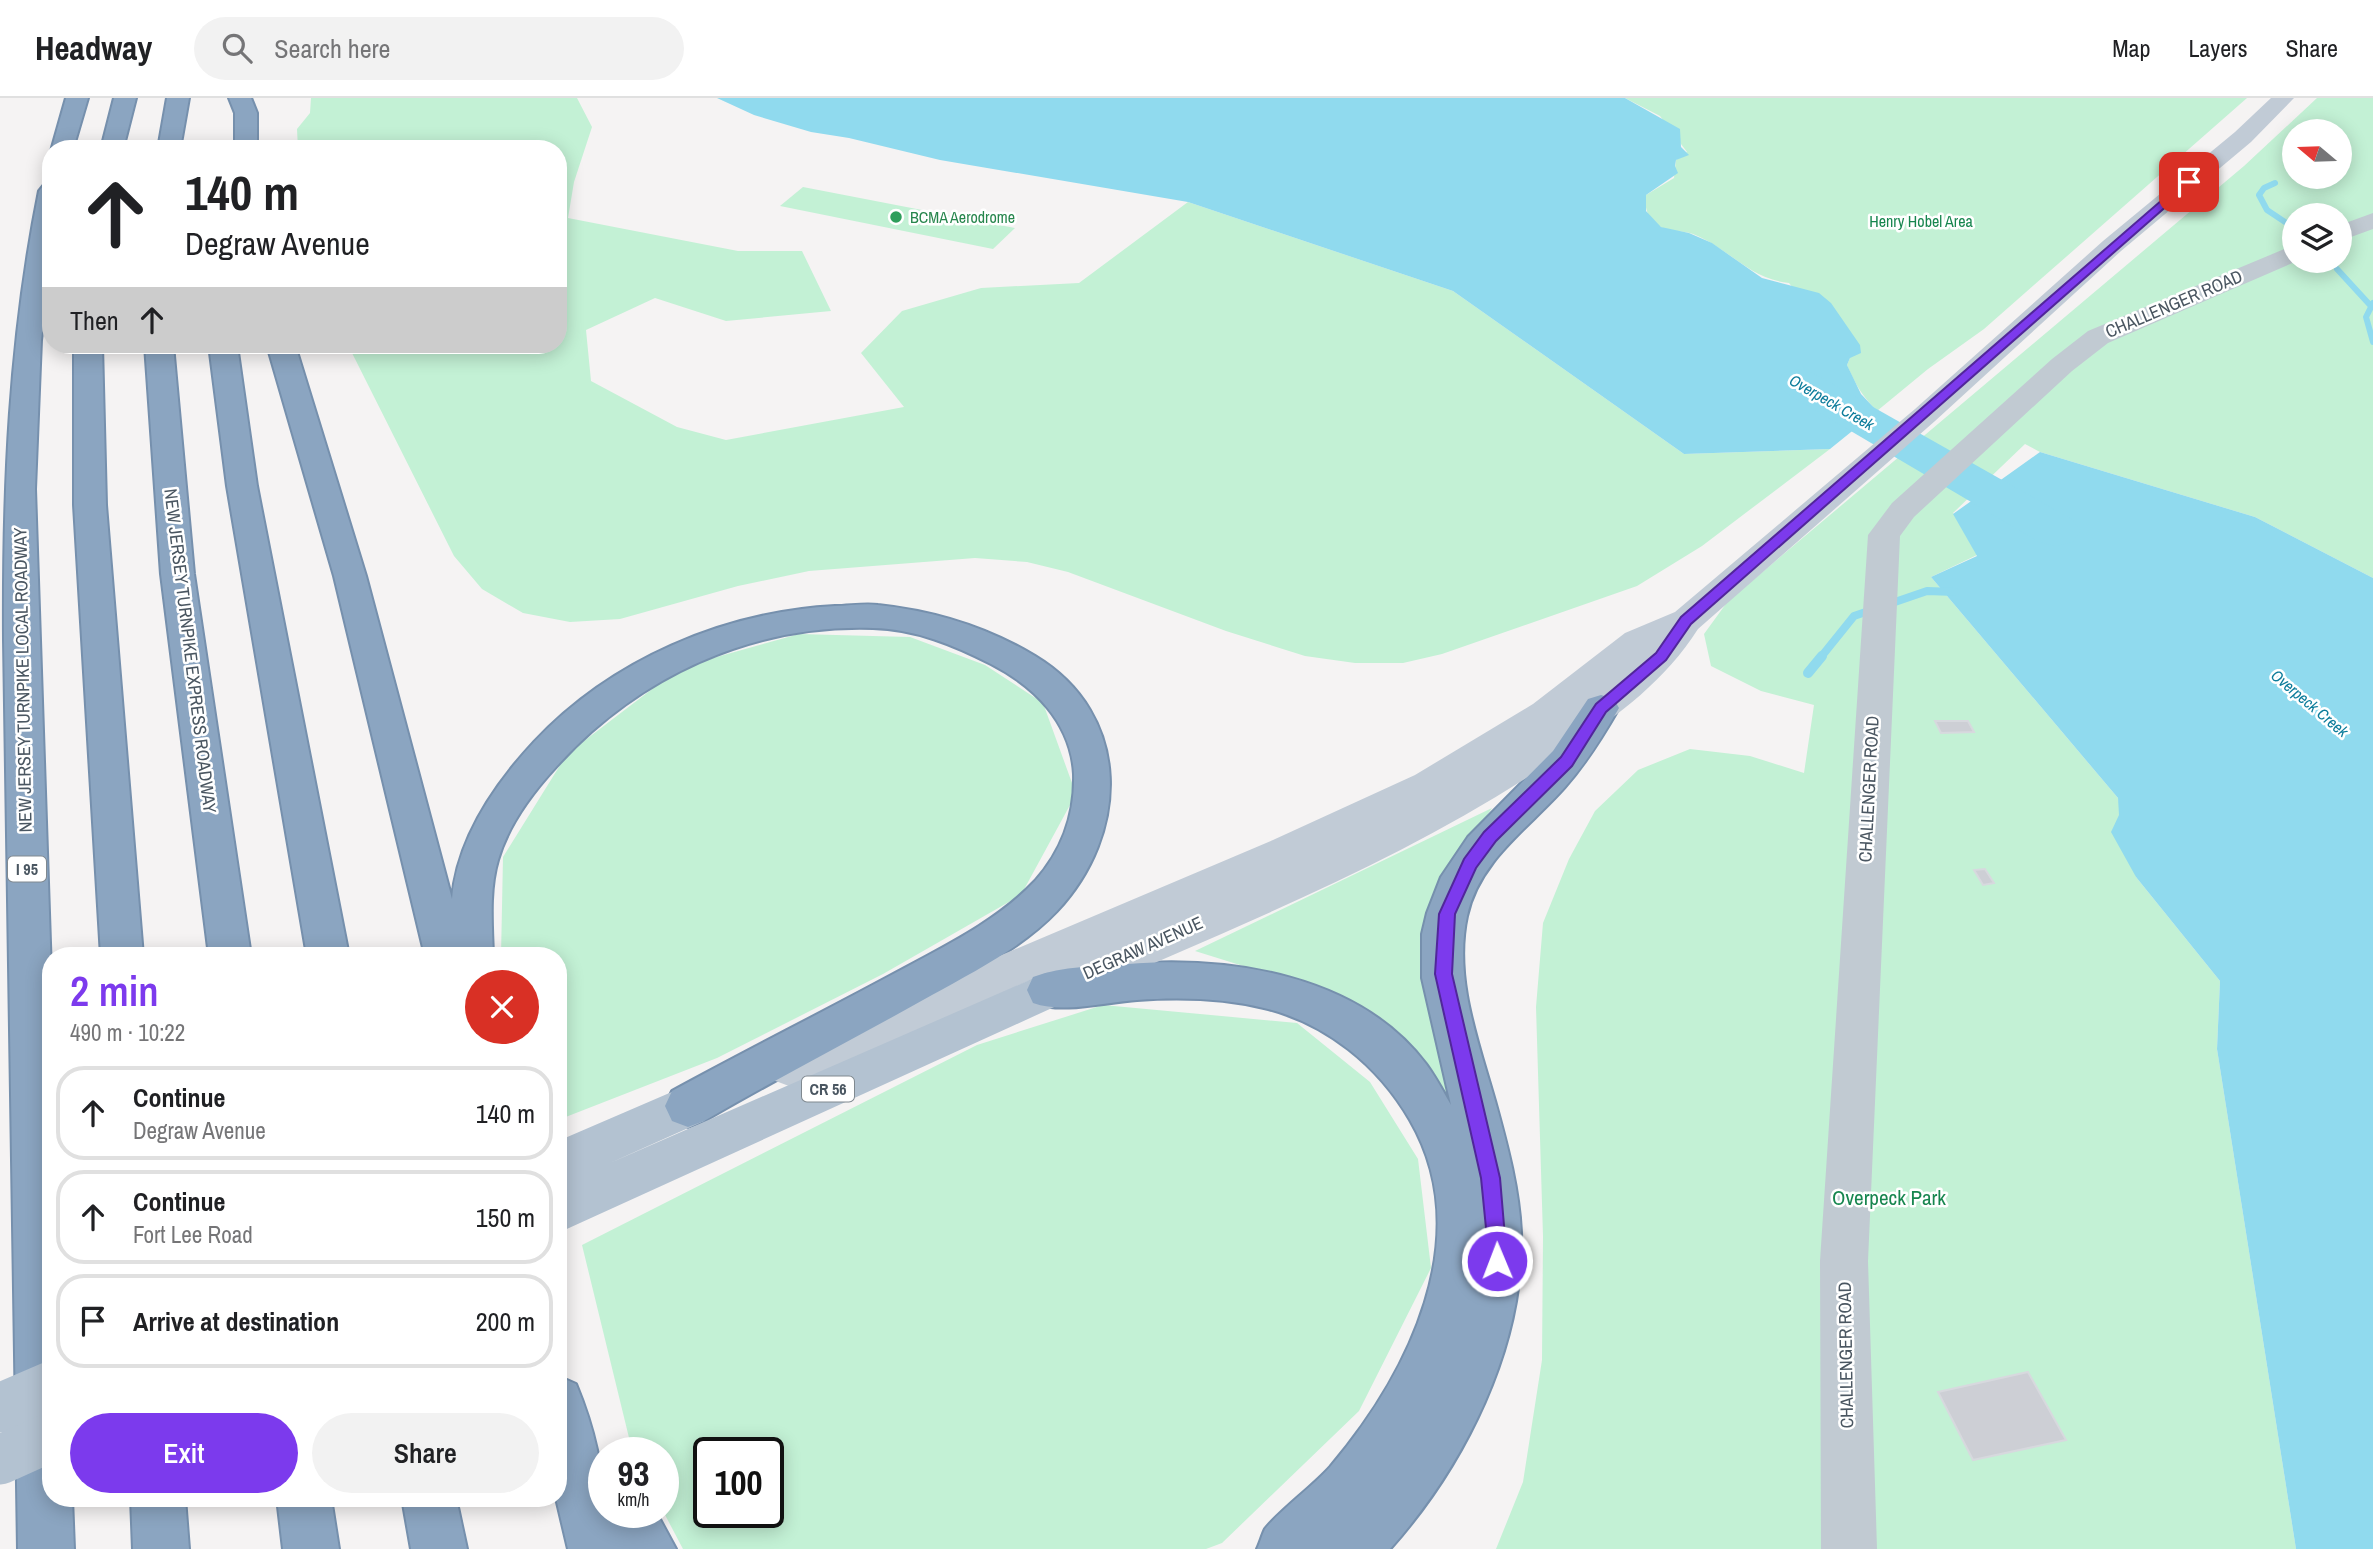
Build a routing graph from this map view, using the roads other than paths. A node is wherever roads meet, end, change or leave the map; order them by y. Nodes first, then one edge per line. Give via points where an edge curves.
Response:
1 (77, 98) edge
2 (125, 98) edge
3 (178, 98) edge
4 (240, 98) edge
5 (2283, 98) edge
6 (64, 140) edge
7 (114, 140) edge
8 (171, 140) edge
9 (246, 140) edge
10 (2373, 220) edge
11 (2352, 229) edge
12 (42, 235) edge
13 (2282, 258) edge
14 (36, 265) junction
15 (6, 321) dead end
16 (89, 354) edge
17 (160, 354) edge
18 (224, 354) edge
19 (284, 354) edge
20 (1686, 621) junction
21 (1601, 708) junction
22 (121, 947) edge
23 (229, 947) edge
24 (326, 947) edge
25 (444, 947) edge
26 (472, 947) edge
27 (1048, 990) junction
28 (688, 1106) junction
29 (588, 1166) edge
30 (567, 1197) edge
31 (42, 1390) edge
32 (42, 1390) edge
33 (0, 1408) edge
34 (567, 1419) edge
35 (567, 1435) edge
36 (42, 1441) edge
37 (588, 1453) edge
38 (0, 1460) edge
39 (45, 1507) edge
40 (159, 1507) edge
41 (305, 1507) edge
42 (431, 1507) edge
43 (635, 1528) edge
44 (46, 1549) edge
45 (161, 1549) edge
46 (311, 1549) edge
47 (439, 1549) edge
48 (596, 1549) edge
49 (648, 1549) edge
50 (1285, 1549) edge
51 (1353, 1549) edge
52 (1849, 1549) edge

1 - 6 highway
2 - 7 highway
3 - 8 highway
4 - 9 highway via 246,113
5 - 20 main road, DEGRAW AVENUE / CR 56
10 - 11 street
12 - 14 highway, NEW JERSEY TURNPIKE LOCAL ROADWAY / I 95
13 - 52 street, CHALLENGER ROAD via 2098,337 1903,510 1884,535 1844,1261
14 - 15 highway
14 - 31 highway, NEW JERSEY TURNPIKE LOCAL ROADWAY / I 95 via 20,411 19,479
16 - 22 highway via 90,505
17 - 23 highway, NEW JERSEY TURNPIKE EXPRESS ROADWAY via 180,584
18 - 24 highway via 242,486
19 - 25 highway via 350,576
20 - 21 main road, DEGRAW AVENUE / CR 56 via 1661,656
20 - 28 main road, DEGRAW AVENUE / CR 56 via 1637,642 1509,738 1383,808 892,1024
21 - 27 main road, DEGRAW AVENUE / CR 56 via 1531,758 1425,818
21 - 51 highway via 1566,761 1480,850 1460,880 1447,914 1442,951 1447,1000 1495,1203 1493,1291 1473,1362 1430,1451 1385,1515
26 - 28 highway via 475,872 482,849 511,796 565,728 611,691 665,661 760,627 859,617 957,632 1038,675 1059,694 1086,739 1094,788 1084,837 1054,888 1032,910 973,951
27 - 29 main road, DEGRAW AVENUE / CR 56
27 - 50 highway via 1193,978 1247,985 1296,999 1351,1026 1377,1045 1420,1090 1447,1139 1456,1169 1462,1228 1456,1284 1441,1333 1413,1396 1375,1454 1329,1509
28 - 29 main road, DEGRAW AVENUE / CR 56
29 - 30 main road, DEGRAW AVENUE / CR 56
32 - 33 main road, bridge
34 - 37 highway
35 - 48 highway
36 - 38 main road, bridge
39 - 44 highway, NEW JERSEY TURNPIKE LOCAL ROADWAY / I 95
40 - 45 highway
41 - 46 highway
42 - 47 highway
43 - 49 highway

